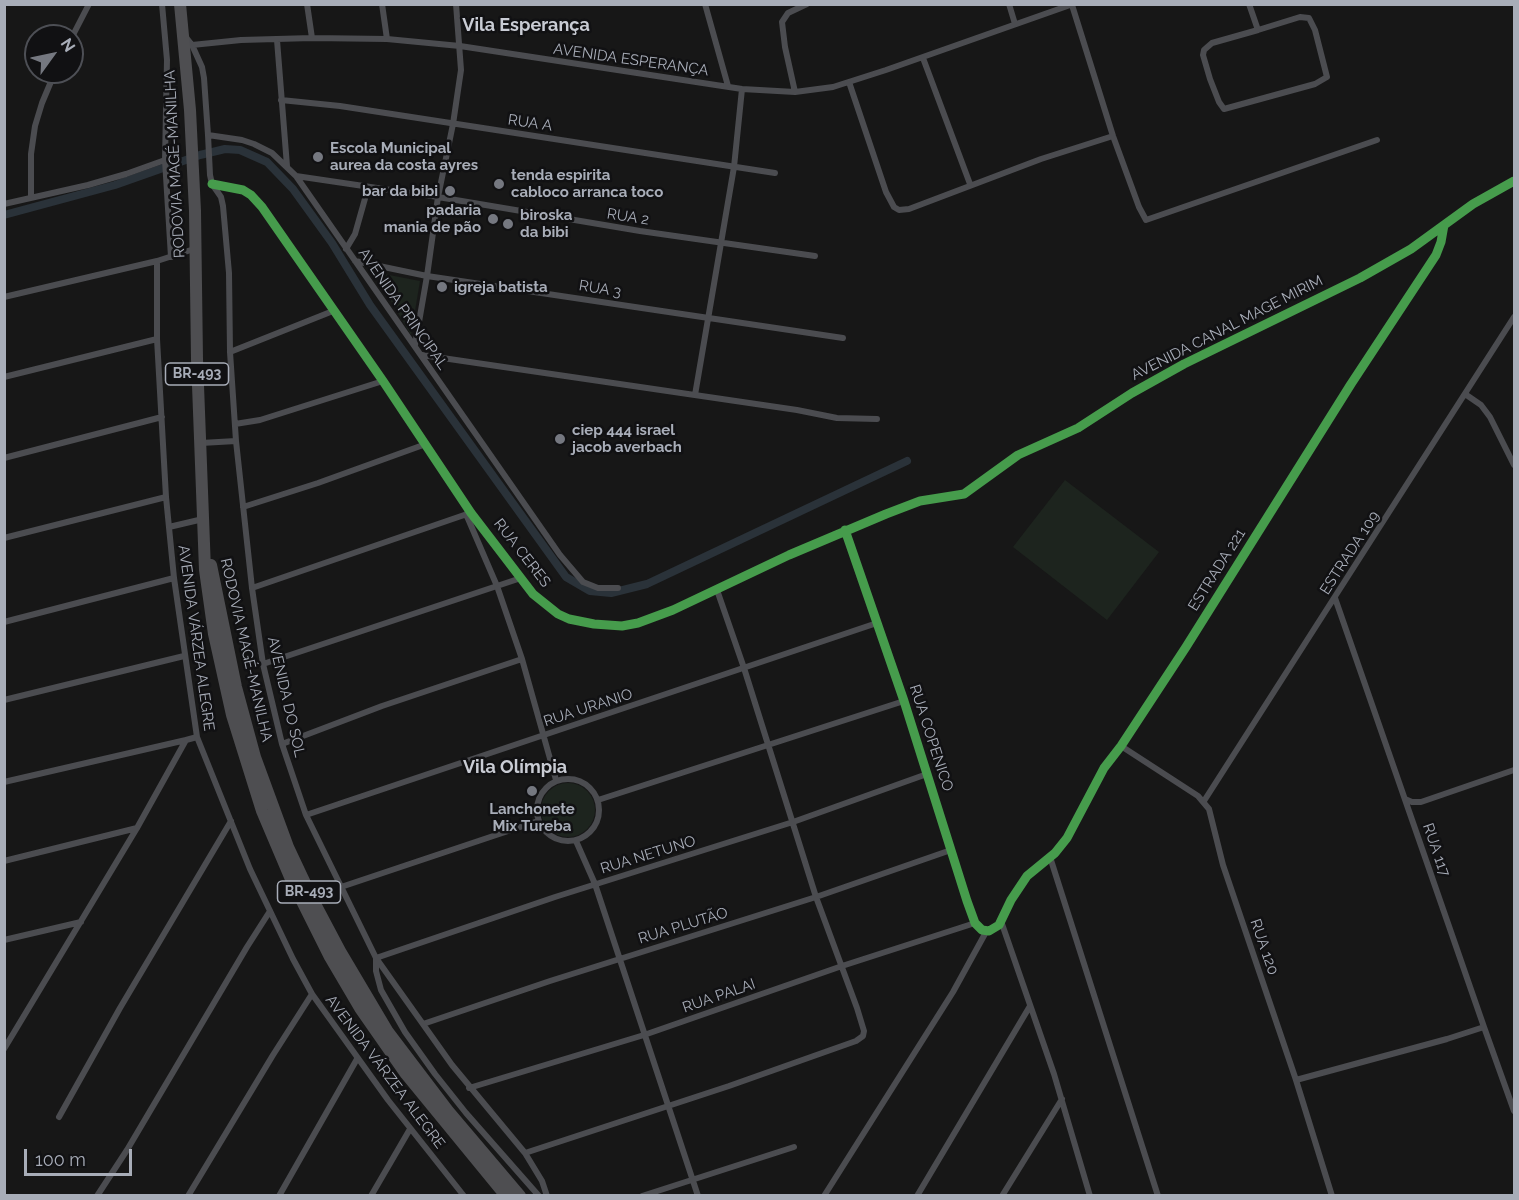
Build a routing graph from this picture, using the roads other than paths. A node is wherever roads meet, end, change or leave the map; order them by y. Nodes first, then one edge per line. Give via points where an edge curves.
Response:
1 (89, 4) edge
2 (162, 4) edge
3 (180, 4) edge
4 (307, 4) edge
5 (382, 4) edge
6 (456, 4) edge
7 (705, 4) edge
8 (807, 4) edge
9 (1008, 4) edge
10 (1249, 4) edge
11 (1072, 5) edge
12 (79, 24) edge
13 (1015, 24) junction
14 (1258, 30) junction
15 (183, 34) junction
16 (312, 38) junction
17 (387, 39) junction
18 (277, 40) junction
19 (192, 45) junction
20 (460, 46) junction
21 (923, 58) junction
22 (849, 82) junction
23 (50, 84) edge
24 (728, 86) junction
25 (742, 89) junction
26 (795, 92) junction
27 (281, 100) junction
28 (453, 124) junction
29 (208, 135) junction
30 (1113, 136) junction
31 (1377, 140) dead end
32 (165, 163) junction
33 (287, 166) junction
34 (734, 167) junction
35 (775, 173) dead end
36 (296, 176) junction
37 (1515, 181) edge
38 (212, 184) junction
39 (970, 184) junction
40 (368, 188) junction
41 (438, 197) junction
42 (31, 198) junction
43 (4, 204) edge
44 (1444, 225) junction
45 (721, 242) junction
46 (194, 249) junction
47 (346, 249) junction
48 (815, 256) dead end
49 (171, 257) junction
50 (157, 261) junction
51 (355, 261) junction
52 (427, 276) junction
53 (4, 297) edge
54 (333, 310) junction
55 (1515, 317) edge
56 (708, 319) junction
57 (843, 338) dead end
58 (157, 339) junction
59 (415, 345) junction
60 (230, 352) junction
61 (422, 355) junction
62 (4, 377) edge
63 (383, 381) junction
64 (1465, 394) junction
65 (695, 395) junction
66 (162, 417) junction
67 (877, 419) dead end
68 (236, 424) junction
69 (236, 441) junction
70 (201, 443) junction
71 (426, 444) junction
72 (4, 458) edge
73 (1515, 465) edge
74 (166, 497) junction
75 (951, 497) joint
76 (243, 507) junction
77 (469, 514) junction
78 (203, 519) junction
79 (169, 527) junction
80 (845, 530) junction
81 (4, 538) edge
82 (204, 538) junction
83 (174, 578) junction
84 (521, 578) junction
85 (497, 586) junction
86 (252, 588) junction
87 (618, 588) dead end
88 (717, 590) junction
89 (1335, 598) junction
90 (4, 622) edge
91 (877, 623) junction
92 (184, 656) junction
93 (522, 659) junction
94 (263, 664) junction
95 (744, 668) junction
96 (4, 700) edge
97 (904, 701) junction
98 (544, 735) junction
99 (197, 737) junction
100 (186, 740) junction
101 (282, 744) junction
102 (767, 744) junction
103 (1121, 746) junction
104 (1515, 770) edge
105 (927, 774) junction
106 (556, 780) junction
107 (4, 782) edge
108 (1405, 799) junction
109 (598, 800) junction
110 (1204, 801) junction
111 (306, 815) junction
112 (231, 821) junction
113 (538, 821) junction
114 (793, 822) junction
115 (137, 828) junction
116 (576, 841) junction
117 (951, 850) junction
118 (1050, 857) junction
119 (4, 861) edge
120 (595, 884) junction
121 (341, 887) junction
122 (816, 897) junction
123 (313, 900) junction
124 (270, 911) junction
125 (1001, 921) junction
126 (81, 922) junction
127 (975, 923) junction
128 (986, 932) junction
129 (4, 940) edge
130 (376, 958) junction
131 (620, 958) junction
132 (842, 966) junction
133 (312, 994) junction
134 (1030, 1006) junction
135 (423, 1024) junction
136 (1484, 1027) junction
137 (644, 1035) junction
138 (4, 1049) edge
139 (357, 1059) junction
140 (1296, 1080) junction
141 (469, 1088) junction
142 (1062, 1099) junction
143 (667, 1107) junction
144 (1515, 1111) edge
145 (59, 1117) dead end
146 (410, 1129) junction
147 (794, 1147) dead end
148 (525, 1153) junction
149 (692, 1179) junction
150 (461, 1194) edge
151 (97, 1196) edge
152 (188, 1196) edge
153 (279, 1196) edge
154 (371, 1196) edge
155 (506, 1196) edge
156 (520, 1196) edge
157 (539, 1196) edge
158 (547, 1196) edge
159 (642, 1196) edge
160 (698, 1196) edge
161 (824, 1196) edge
162 (917, 1196) edge
163 (1002, 1196) edge
164 (1090, 1196) edge
165 (1158, 1196) edge
166 (1332, 1196) edge

1 - 12 street
2 - 32 street via 167,60
3 - 15 highway, RODOVIA MAGÉ-MANILHA / BR-493
4 - 16 street
5 - 17 street
6 - 20 street
7 - 24 street
8 - 26 street via 788,13 782,22
9 - 13 street
10 - 14 street
11 - 13 street, AVENIDA ESPERANÇA
11 - 30 street
13 - 21 street, AVENIDA ESPERANÇA
14 - 14 street via 1212,43 1204,50 1210,79 1224,109 1315,84 1327,77 1309,18 1300,17
15 - 19 street
15 - 46 highway, RODOVIA MAGÉ-MANILHA / BR-493 via 190,110
16 - 17 street, AVENIDA ESPERANÇA
16 - 18 street, AVENIDA ESPERANÇA
17 - 20 street, AVENIDA ESPERANÇA
18 - 19 street, AVENIDA ESPERANÇA
18 - 27 street
19 - 29 street via 204,78
20 - 24 street, AVENIDA ESPERANÇA
20 - 28 street via 461,70
21 - 22 street, AVENIDA ESPERANÇA
21 - 39 street
22 - 26 street, AVENIDA ESPERANÇA
22 - 39 street via 894,207 909,208
23 - 42 street via 35,126
24 - 25 street, AVENIDA ESPERANÇA
25 - 26 street, AVENIDA ESPERANÇA
25 - 34 street
27 - 28 street, RUA A
27 - 33 street
28 - 34 street, RUA A
28 - 41 street
29 - 33 street, AVENIDA PRINCIPAL via 254,144
29 - 38 street, AVENIDA DO SOL
30 - 31 street via 1146,219
30 - 39 street
32 - 42 street
32 - 49 street
33 - 36 street, AVENIDA PRINCIPAL
34 - 35 street, RUA A
34 - 45 street
36 - 40 street, RUA 2
36 - 47 street, AVENIDA PRINCIPAL
37 - 44 street, AVENIDA CANAL MAGE MIRIM
38 - 54 street, RUA CERES via 238,188 251,195
38 - 60 street, AVENIDA DO SOL via 223,206
40 - 41 street, RUA 2
40 - 47 street via 355,234
41 - 45 street, RUA 2
41 - 52 street
42 - 43 street
44 - 75 street, AVENIDA CANAL MAGE MIRIM via 1360,278 1184,364 1078,428 1018,455 964,494
44 - 103 street, ESTRADA 221 via 1436,255
45 - 48 street, RUA 2
45 - 56 street
46 - 49 street
46 - 70 highway, RODOVIA MAGÉ-MANILHA / BR-493
47 - 51 street, AVENIDA PRINCIPAL
49 - 50 street
50 - 53 street
50 - 58 street, AVENIDA VÁRZEA ALEGRE
51 - 52 street, RUA 3
51 - 59 street, AVENIDA PRINCIPAL
52 - 56 street, RUA 3
52 - 59 street
54 - 60 street
54 - 63 street, RUA CERES
55 - 64 street, ESTRADA 109
56 - 57 street, RUA 3
56 - 65 street
58 - 62 street
58 - 66 street, AVENIDA VÁRZEA ALEGRE
59 - 61 street, AVENIDA PRINCIPAL
60 - 68 street, AVENIDA DO SOL
61 - 65 street
61 - 87 street, AVENIDA PRINCIPAL via 576,576 591,586
63 - 68 street
63 - 71 street, RUA CERES
64 - 73 street via 1486,411
64 - 89 street, ESTRADA 109
65 - 67 street via 837,418
66 - 72 street
66 - 74 street, AVENIDA VÁRZEA ALEGRE
68 - 69 street, AVENIDA DO SOL
69 - 70 street
69 - 76 street, AVENIDA DO SOL
70 - 78 highway, RODOVIA MAGÉ-MANILHA / BR-493
71 - 76 street
71 - 77 street, RUA CERES
74 - 79 street, AVENIDA VÁRZEA ALEGRE
74 - 81 street
75 - 80 street, RUA CERES via 920,501
76 - 86 street, AVENIDA DO SOL
77 - 84 street, RUA CERES
77 - 85 street
77 - 86 street
78 - 79 street
78 - 82 highway, RODOVIA MAGÉ-MANILHA / BR-493
79 - 83 street, AVENIDA VÁRZEA ALEGRE
80 - 88 street, RUA CERES
80 - 91 street, RUA COPENICO
82 - 123 highway, RODOVIA MAGÉ-MANILHA / BR-493 via 255,757 288,847
82 - 155 highway, RODOVIA MAGÉ-MANILHA / BR-493 via 208,603 230,707 259,801 290,877 330,957 380,1038
83 - 90 street
83 - 92 street, AVENIDA VÁRZEA ALEGRE
84 - 85 street
84 - 88 street, RUA CERES via 533,594 558,614 622,626 646,621
85 - 93 street
85 - 94 street
86 - 94 street, AVENIDA DO SOL
88 - 95 street
89 - 108 street, RUA 117
89 - 110 street, ESTRADA 109
91 - 95 street, RUA URANIO
91 - 97 street, RUA COPENICO
92 - 96 street
92 - 99 street, AVENIDA VÁRZEA ALEGRE
93 - 98 street
93 - 101 street
94 - 101 street, AVENIDA DO SOL
95 - 98 street, RUA URANIO
95 - 102 street
97 - 102 street, RUA COPENICO
97 - 105 street, RUA COPENICO
98 - 106 street
98 - 111 street, RUA URANIO
99 - 100 street
99 - 112 street, AVENIDA VÁRZEA ALEGRE
100 - 107 street
100 - 115 street
101 - 111 street, AVENIDA DO SOL
102 - 109 street, RUA COPENICO
102 - 114 street
103 - 110 street
103 - 118 street, ESTRADA 221 via 1104,768 1067,838
104 - 108 street via 1421,802
105 - 114 street, RUA NETUNO
105 - 117 street, RUA COPENICO
106 - 109 street via 579,780
106 - 113 street via 539,796
108 - 136 street, RUA 117
109 - 116 street via 597,823 589,834
110 - 140 street, RUA 120
111 - 121 street, AVENIDA DO SOL
112 - 124 street, AVENIDA VÁRZEA ALEGRE
112 - 145 street
113 - 116 street via 553,838
113 - 121 street
114 - 120 street, RUA NETUNO
114 - 122 street
115 - 119 street
115 - 126 street
116 - 120 street
117 - 122 street, RUA PLUTÃO
117 - 127 street, RUA COPENICO
118 - 125 street, ESTRADA 221 via 1022,882
118 - 165 street
120 - 130 street, RUA NETUNO
120 - 131 street
121 - 123 street
121 - 130 street, AVENIDA DO SOL
122 - 131 street, RUA PLUTÃO
122 - 132 street
123 - 156 highway, RODOVIA MAGÉ-MANILHA / BR-493 via 395,1041
124 - 133 street, AVENIDA VÁRZEA ALEGRE
124 - 151 street
125 - 128 street
125 - 134 street
126 - 129 street
126 - 138 street
127 - 128 street
127 - 132 street, RUA PALAI
128 - 161 street via 953,992
130 - 135 street, AVENIDA DO SOL
130 - 157 street via 381,990 410,1040 466,1113
131 - 135 street, RUA PLUTÃO
131 - 137 street
132 - 137 street, RUA PALAI
132 - 143 street via 864,1032 860,1039
133 - 139 street, AVENIDA VÁRZEA ALEGRE
133 - 152 street
134 - 142 street
134 - 162 street
135 - 141 street, AVENIDA DO SOL
136 - 140 street
136 - 144 street, RUA 117
137 - 141 street, RUA PALAI
137 - 143 street
139 - 146 street, AVENIDA VÁRZEA ALEGRE
139 - 153 street
140 - 166 street, RUA 120
141 - 148 street, AVENIDA DO SOL
142 - 163 street
142 - 164 street
143 - 148 street
143 - 149 street
146 - 150 street, AVENIDA VÁRZEA ALEGRE
146 - 154 street
147 - 149 street
148 - 158 street, AVENIDA DO SOL
149 - 159 street
149 - 160 street

